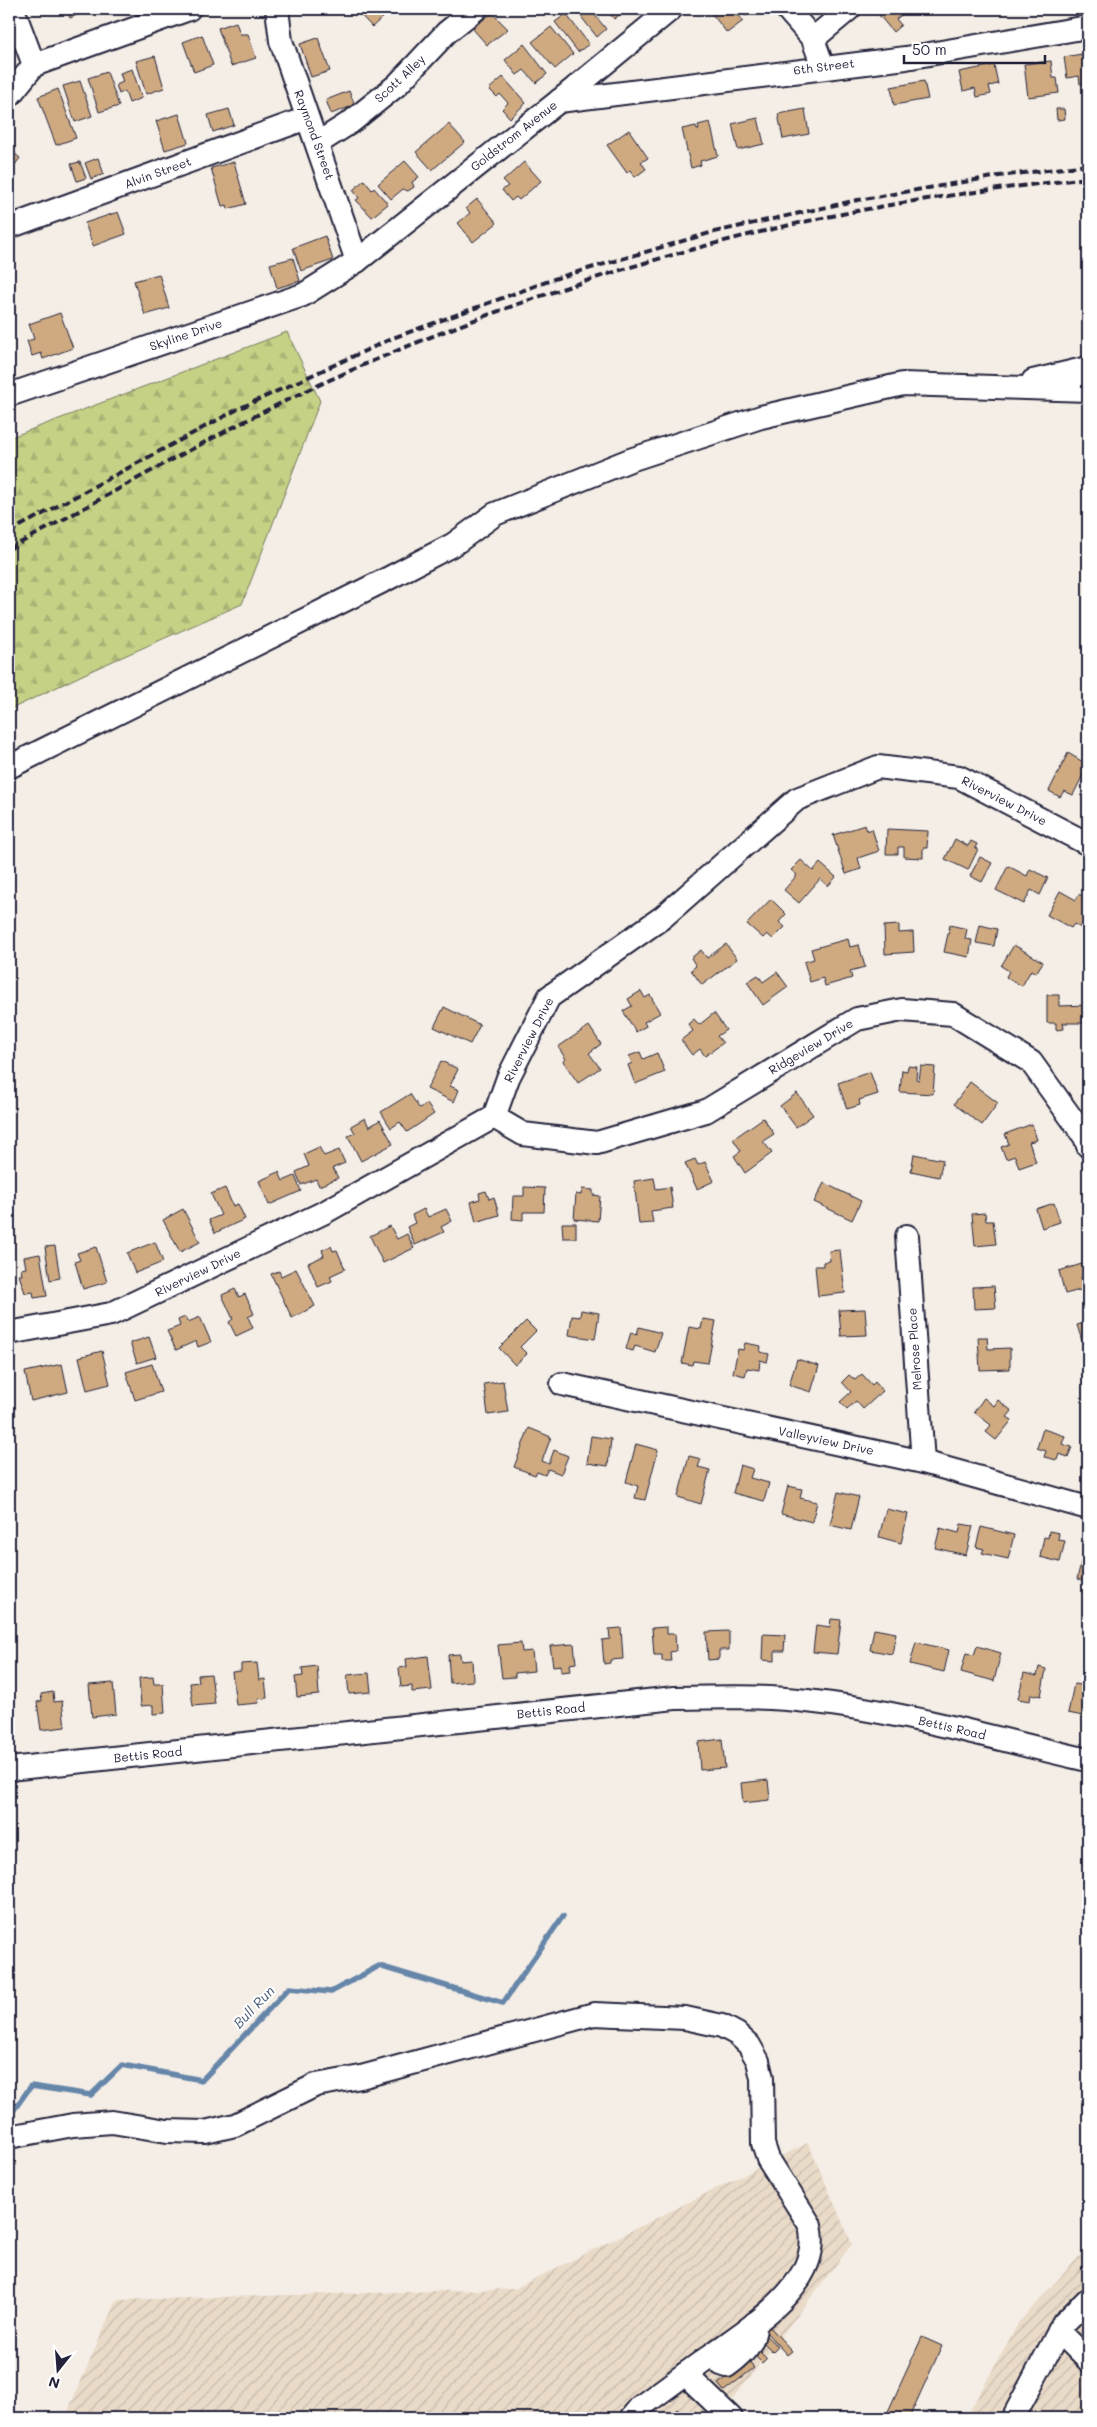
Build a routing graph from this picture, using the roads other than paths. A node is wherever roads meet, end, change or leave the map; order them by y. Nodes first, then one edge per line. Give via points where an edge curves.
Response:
1 (13, 9) edge
2 (189, 9) edge
3 (277, 9) edge
4 (476, 9) edge
5 (670, 9) edge
6 (787, 9) edge
7 (849, 9) edge
8 (1088, 27) edge
9 (813, 39) junction
10 (34, 65) junction
11 (823, 67) junction
12 (9, 96) edge
13 (559, 101) junction
14 (307, 118) junction
15 (318, 143) junction
16 (9, 227) edge
17 (357, 261) junction
18 (1088, 368) edge
19 (1015, 387) junction
20 (1088, 390) edge
21 (9, 395) edge
22 (9, 767) edge
23 (1088, 844) edge
24 (494, 1117) junction
25 (1087, 1139) edge
26 (907, 1236) dead end
27 (9, 1333) edge
28 (562, 1384) dead end
29 (923, 1462) junction
30 (1088, 1508) edge
31 (1088, 1760) edge
32 (9, 1769) edge
33 (9, 2137) edge
34 (1088, 2299) edge
35 (1059, 2331) junction
36 (1088, 2360) edge
37 (686, 2374) junction
38 (631, 2418) edge
39 (731, 2418) edge
40 (1013, 2418) edge

1 - 10 street
2 - 10 street
3 - 14 street, Raymond Street via 281,41
4 - 15 street, Scott Alley via 447,32 397,85 351,122
5 - 13 street, Goldstrom Avenue
6 - 9 street
7 - 9 street
8 - 11 street, 6th Street via 906,58
9 - 11 street
10 - 12 street
11 - 13 street, 6th Street
13 - 17 street, Goldstrom Avenue
14 - 15 street, Raymond Street
14 - 16 street, Alvin Street
15 - 17 street, Raymond Street
17 - 21 street, Skyline Drive via 303,296
18 - 19 street
19 - 20 street
19 - 22 street via 903,384 761,417 630,460 495,514 454,544
23 - 24 street, Riverview Drive via 959,777 878,766 797,799 664,917 549,997 508,1078
24 - 25 street, Ridgeview Drive via 523,1134 597,1143 706,1111 857,1019 902,1010 953,1014 1031,1062
24 - 27 street, Riverview Drive via 325,1212 111,1314
26 - 29 street, Melrose Place
28 - 29 street, Valleyview Drive
29 - 30 street, Valleyview Drive
31 - 32 street, Bettis Road via 882,1712 807,1701 740,1696 675,1698
33 - 37 street via 73,2125 112,2122 167,2131 205,2132 234,2125 316,2085 361,2077 594,2014 706,2021 737,2034 758,2061 762,2078 763,2144 768,2159 810,2226 812,2235 805,2268 792,2288 767,2314
34 - 35 street
35 - 36 street
35 - 40 street
37 - 38 street
37 - 39 street

